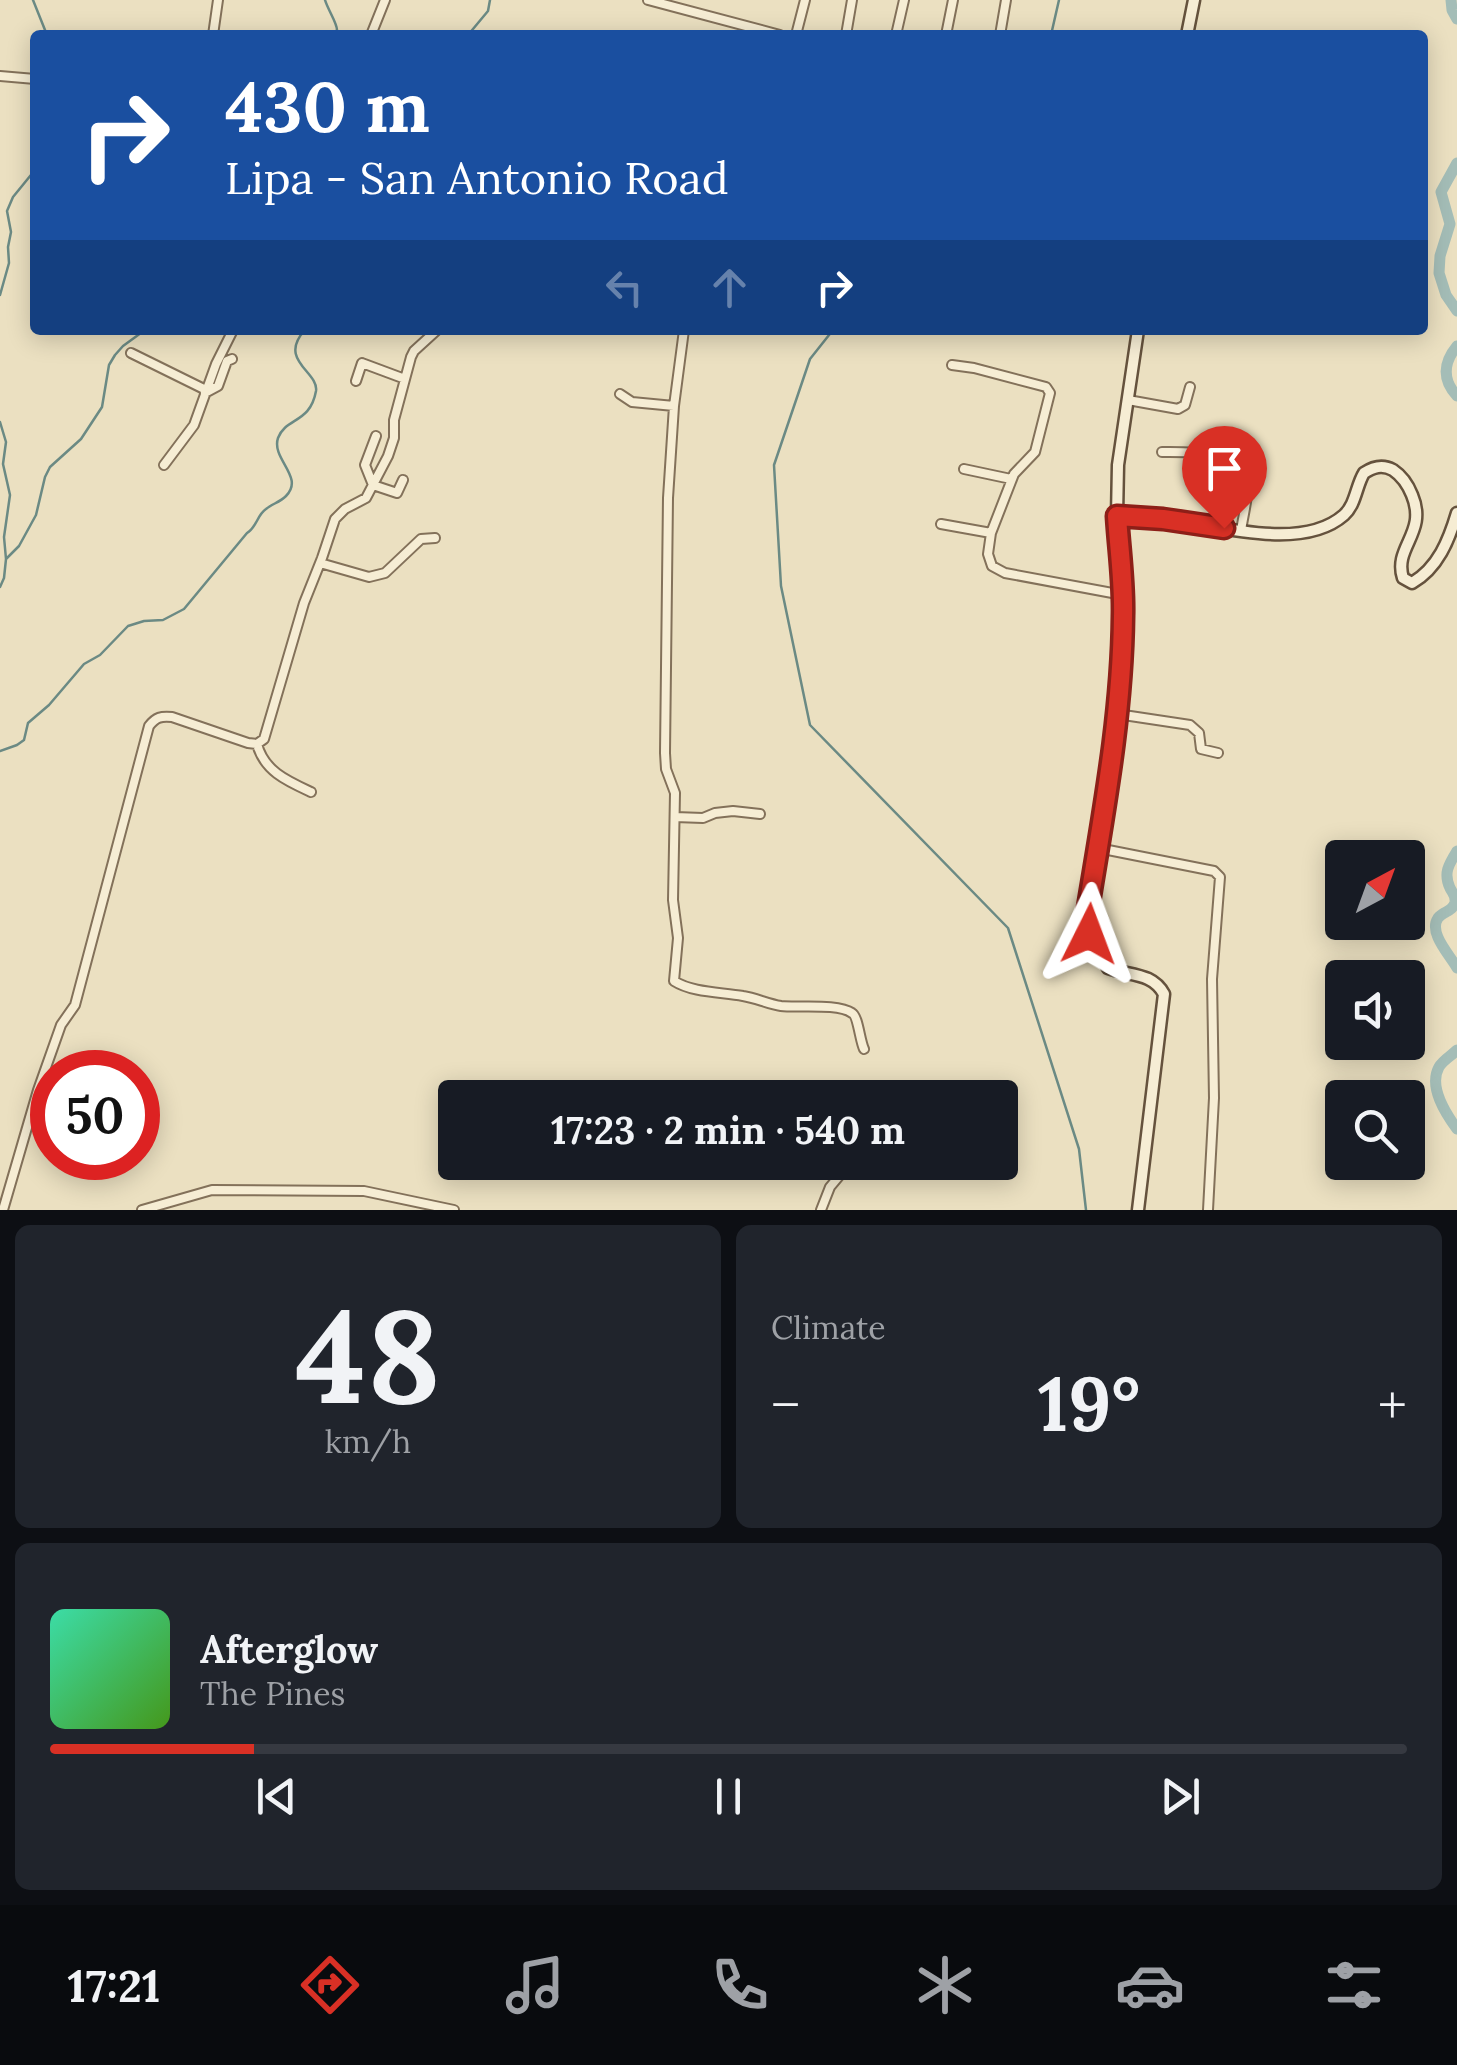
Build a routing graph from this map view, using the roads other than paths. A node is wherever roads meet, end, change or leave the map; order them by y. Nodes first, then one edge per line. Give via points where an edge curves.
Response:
1 (218, 0) edge
2 (385, 0) edge
3 (648, 0) edge
4 (805, 0) edge
5 (852, 0) edge
6 (904, 0) edge
7 (953, 0) edge
8 (1006, 0) edge
9 (1194, 0) edge
10 (214, 30) edge
11 (373, 30) edge
12 (761, 30) edge
13 (797, 30) edge
14 (847, 30) edge
15 (897, 30) edge
16 (947, 30) edge
17 (1002, 30) edge
18 (1188, 30) edge
19 (0, 76) edge
20 (30, 79) edge
21 (230, 335) edge
22 (432, 335) edge
23 (683, 335) edge
24 (1137, 335) edge
25 (131, 353) dead end
26 (232, 360) dead end
27 (952, 365) dead end
28 (405, 379) junction
29 (356, 381) dead end
30 (1190, 387) dead end
31 (206, 391) junction
32 (620, 394) dead end
33 (1128, 400) junction
34 (674, 406) junction
35 (376, 436) dead end
36 (1162, 452) dead end
37 (164, 465) dead end
38 (964, 469) dead end
39 (1012, 479) junction
40 (403, 480) dead end
41 (373, 485) junction
42 (1457, 513) edge
43 (1117, 516) junction
44 (941, 524) dead end
45 (1241, 530) junction
46 (991, 533) junction
47 (436, 538) dead end
48 (320, 564) junction
49 (1123, 595) junction
50 (1117, 714) junction
51 (258, 744) junction
52 (1218, 753) dead end
53 (310, 792) dead end
54 (760, 814) dead end
55 (675, 817) junction
56 (1098, 848) junction
57 (864, 1049) dead end
58 (835, 1180) edge
59 (3, 1210) edge
60 (142, 1210) edge
61 (454, 1210) edge
62 (821, 1210) edge
63 (1138, 1210) edge
64 (1208, 1210) edge

1 - 10 street
2 - 11 street
3 - 12 street
4 - 13 street
5 - 14 street
6 - 15 street
7 - 16 street
8 - 17 street
9 - 18 main road
19 - 20 street
21 - 31 street
22 - 28 street via 414,351
23 - 34 street
24 - 33 main road
25 - 31 street
26 - 31 street via 218,386
27 - 39 street via 1049,390 1036,452
28 - 29 street via 362,364
28 - 41 street via 394,438
30 - 33 street via 1178,409
31 - 37 street via 194,426
32 - 34 street via 632,402
33 - 43 main road
34 - 55 street via 665,753
35 - 41 street via 366,465
36 - 45 street via 1242,464 1248,476
38 - 39 street
39 - 46 street
40 - 41 street via 397,493
41 - 48 street via 366,498 335,519
42 - 45 main road via 1438,558 1412,583 1400,569 1418,512 1406,482 1387,467 1364,473 1350,508 1334,522 1293,534
43 - 45 main road
43 - 49 main road
44 - 46 street
46 - 49 street via 989,562 996,570
47 - 48 street via 421,539 378,576
48 - 51 street via 268,731
49 - 50 main road
50 - 52 street via 1190,725 1201,749
50 - 56 main road
51 - 53 street via 276,774
51 - 59 street via 172,717 149,726 75,1005 38,1090
54 - 55 street
55 - 57 street via 674,981 779,1006 851,1012
56 - 63 main road via 1089,934 1108,968 1148,977 1164,994
56 - 64 street via 1214,871 1220,878
58 - 62 street
60 - 61 street via 212,1190 364,1191

